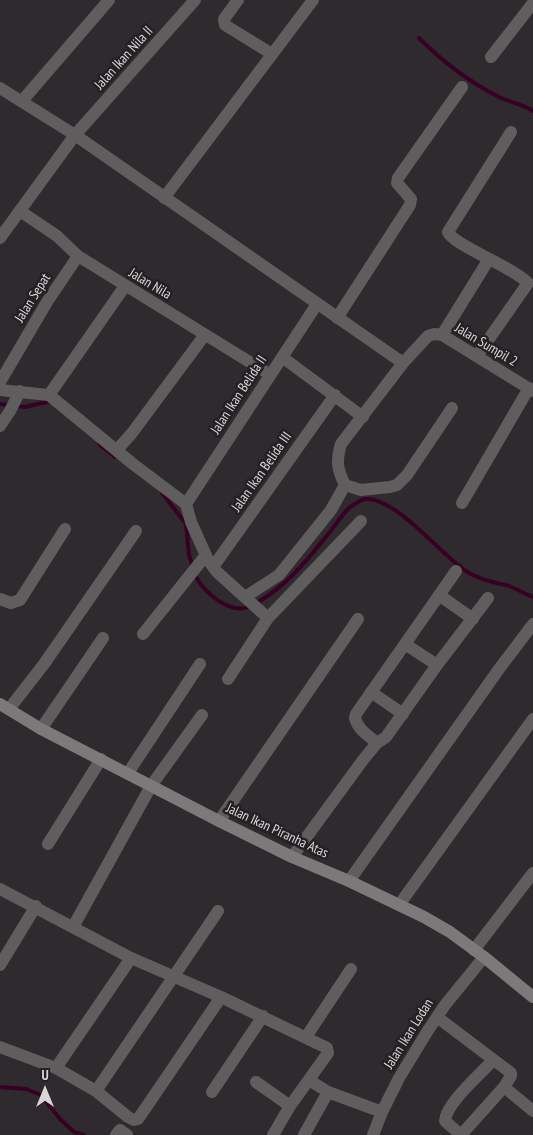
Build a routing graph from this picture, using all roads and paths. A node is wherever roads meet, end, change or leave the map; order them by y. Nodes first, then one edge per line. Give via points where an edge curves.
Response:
1 (109, 0) edge
2 (195, 0) edge
3 (238, 0) edge
4 (313, 0) edge
5 (533, 3) edge
6 (272, 54) junction
7 (491, 57) dead end
8 (462, 87) dead end
9 (2, 94) edge
10 (22, 101) junction
11 (511, 132) dead end
12 (75, 135) junction
13 (164, 198) junction
14 (20, 211) junction
15 (0, 238) edge
16 (78, 256) junction
17 (490, 259) junction
18 (125, 286) junction
19 (317, 304) junction
20 (337, 318) junction
21 (442, 335) junction
22 (204, 336) junction
23 (477, 356) junction
24 (282, 357) junction
25 (403, 363) junction
26 (269, 374) junction
27 (0, 382) edge
28 (0, 390) edge
29 (531, 390) edge
30 (20, 394) junction
31 (49, 395) junction
32 (335, 395) junction
33 (452, 408) dead end
34 (363, 417) junction
35 (0, 426) edge
36 (117, 450) junction
37 (345, 485) junction
38 (462, 503) dead end
39 (186, 504) junction
40 (361, 520) dead end
41 (65, 529) dead end
42 (136, 531) dead end
43 (207, 561) junction
44 (456, 571) dead end
45 (439, 594) junction
46 (247, 598) junction
47 (488, 598) dead end
48 (0, 599) edge
49 (264, 615) junction
50 (358, 619) dead end
51 (473, 619) junction
52 (533, 624) edge
53 (143, 634) dead end
54 (102, 638) dead end
55 (404, 644) junction
56 (200, 664) dead end
57 (437, 665) junction
58 (228, 679) dead end
59 (372, 692) junction
60 (4, 706) edge
61 (402, 714) junction
62 (202, 715) dead end
63 (533, 719) edge
64 (41, 729) junction
65 (378, 743) junction
66 (101, 759) junction
67 (128, 774) junction
68 (151, 786) junction
69 (219, 821) junction
70 (48, 844) dead end
71 (292, 857) junction
72 (533, 873) edge
73 (349, 881) junction
74 (0, 889) edge
75 (399, 905) junction
76 (36, 906) junction
77 (218, 911) dead end
78 (73, 927) junction
79 (479, 954) junction
80 (131, 958) junction
81 (0, 966) edge
82 (351, 969) dead end
83 (174, 977) junction
84 (531, 992) edge
85 (220, 997) junction
86 (263, 1016) junction
87 (437, 1017) junction
88 (306, 1037) junction
89 (0, 1047) edge
90 (493, 1060) junction
91 (56, 1068) junction
92 (309, 1080) junction
93 (256, 1082) dead end
94 (504, 1087) junction
95 (96, 1091) junction
96 (212, 1092) dead end
97 (328, 1092) junction
98 (290, 1106) junction
99 (533, 1111) edge
100 (382, 1112) junction
101 (373, 1134) edge
102 (273, 1135) edge
103 (304, 1135) edge
104 (461, 1135) edge

1 - 10 street
2 - 12 street, Jalan Ikan Nila II
3 - 6 street via 224,19 225,24
4 - 6 street
5 - 7 street
6 - 13 street
8 - 20 street via 398,178 397,183 411,198 410,205
9 - 10 street
10 - 12 street
11 - 17 street via 448,232 451,238
12 - 13 street
12 - 14 street, Jalan Ikan Nila II
13 - 19 street
14 - 15 street, Jalan Ikan Nila II
14 - 16 street, Jalan Nila via 57,236
16 - 18 street, Jalan Nila
16 - 27 street, Jalan Sepat
17 - 21 street
17 - 23 street via 528,283
18 - 22 street, Jalan Nila
18 - 31 street
19 - 20 street
19 - 24 street, Jalan Ikan Belida II
20 - 25 street
21 - 23 street, Jalan Sumpil 2
21 - 25 street, Jalan Sumpil 2 via 425,338
22 - 26 street, Jalan Nila
22 - 36 street
23 - 29 street, Jalan Sumpil 2
24 - 26 street, Jalan Ikan Belida II
24 - 32 street
25 - 34 street, Jalan Sumpil 2
26 - 39 street, Jalan Ikan Belida II
28 - 30 street
29 - 38 street
30 - 31 street
30 - 35 street
31 - 36 street
32 - 34 street
32 - 43 street, Jalan Ikan Belida III
33 - 37 street via 408,475 397,485 361,490
34 - 37 street, Jalan Sumpil 2 via 341,444 337,456 339,473
36 - 39 street
37 - 46 street via 332,510 279,575
39 - 43 street
40 - 49 street
41 - 48 street via 20,600 11,603
42 - 60 street via 44,664
43 - 46 street
43 - 53 street, Jalan Ikan Belida III via 189,575
44 - 45 street
45 - 51 street
45 - 55 street
46 - 49 street
47 - 51 street
49 - 58 street
50 - 69 street
51 - 57 street
52 - 73 street
54 - 64 street
55 - 57 street
55 - 59 street
56 - 67 street
57 - 61 street
59 - 61 street
59 - 65 street via 355,718 358,726
60 - 64 street, Jalan Ikan Piranha Atas
61 - 65 street
62 - 68 street
63 - 75 street
64 - 66 street, Jalan Ikan Piranha Atas
65 - 71 street via 362,760
66 - 67 street, Jalan Ikan Piranha Atas
66 - 70 street
67 - 68 street, Jalan Ikan Piranha Atas
68 - 69 street, Jalan Ikan Piranha Atas
68 - 78 street
69 - 71 street, Jalan Ikan Piranha Atas
71 - 73 street, Jalan Ikan Piranha Atas
72 - 79 street, Jalan Ikan Lodan
73 - 75 street, Jalan Ikan Piranha Atas
74 - 76 street
75 - 79 street, Jalan Ikan Piranha Atas via 450,932
76 - 78 street
76 - 81 street
77 - 83 street
78 - 80 street
79 - 84 street, Jalan Ikan Piranha Atas
79 - 87 street, Jalan Ikan Lodan
80 - 83 street
80 - 91 street
82 - 88 street
83 - 85 street
83 - 95 street
85 - 86 street
85 - 95 street via 141,1117 134,1120 128,1117
86 - 88 street
86 - 96 street
87 - 90 street
87 - 100 street, Jalan Ikan Lodan
88 - 92 street via 328,1050
89 - 91 street
90 - 94 street via 511,1074
90 - 104 street via 454,1102 446,1116 445,1121
91 - 95 street
92 - 97 street
92 - 98 street
93 - 98 street
94 - 99 street
94 - 104 street
97 - 100 street
97 - 103 street
98 - 102 street
100 - 101 street, Jalan Ikan Lodan

